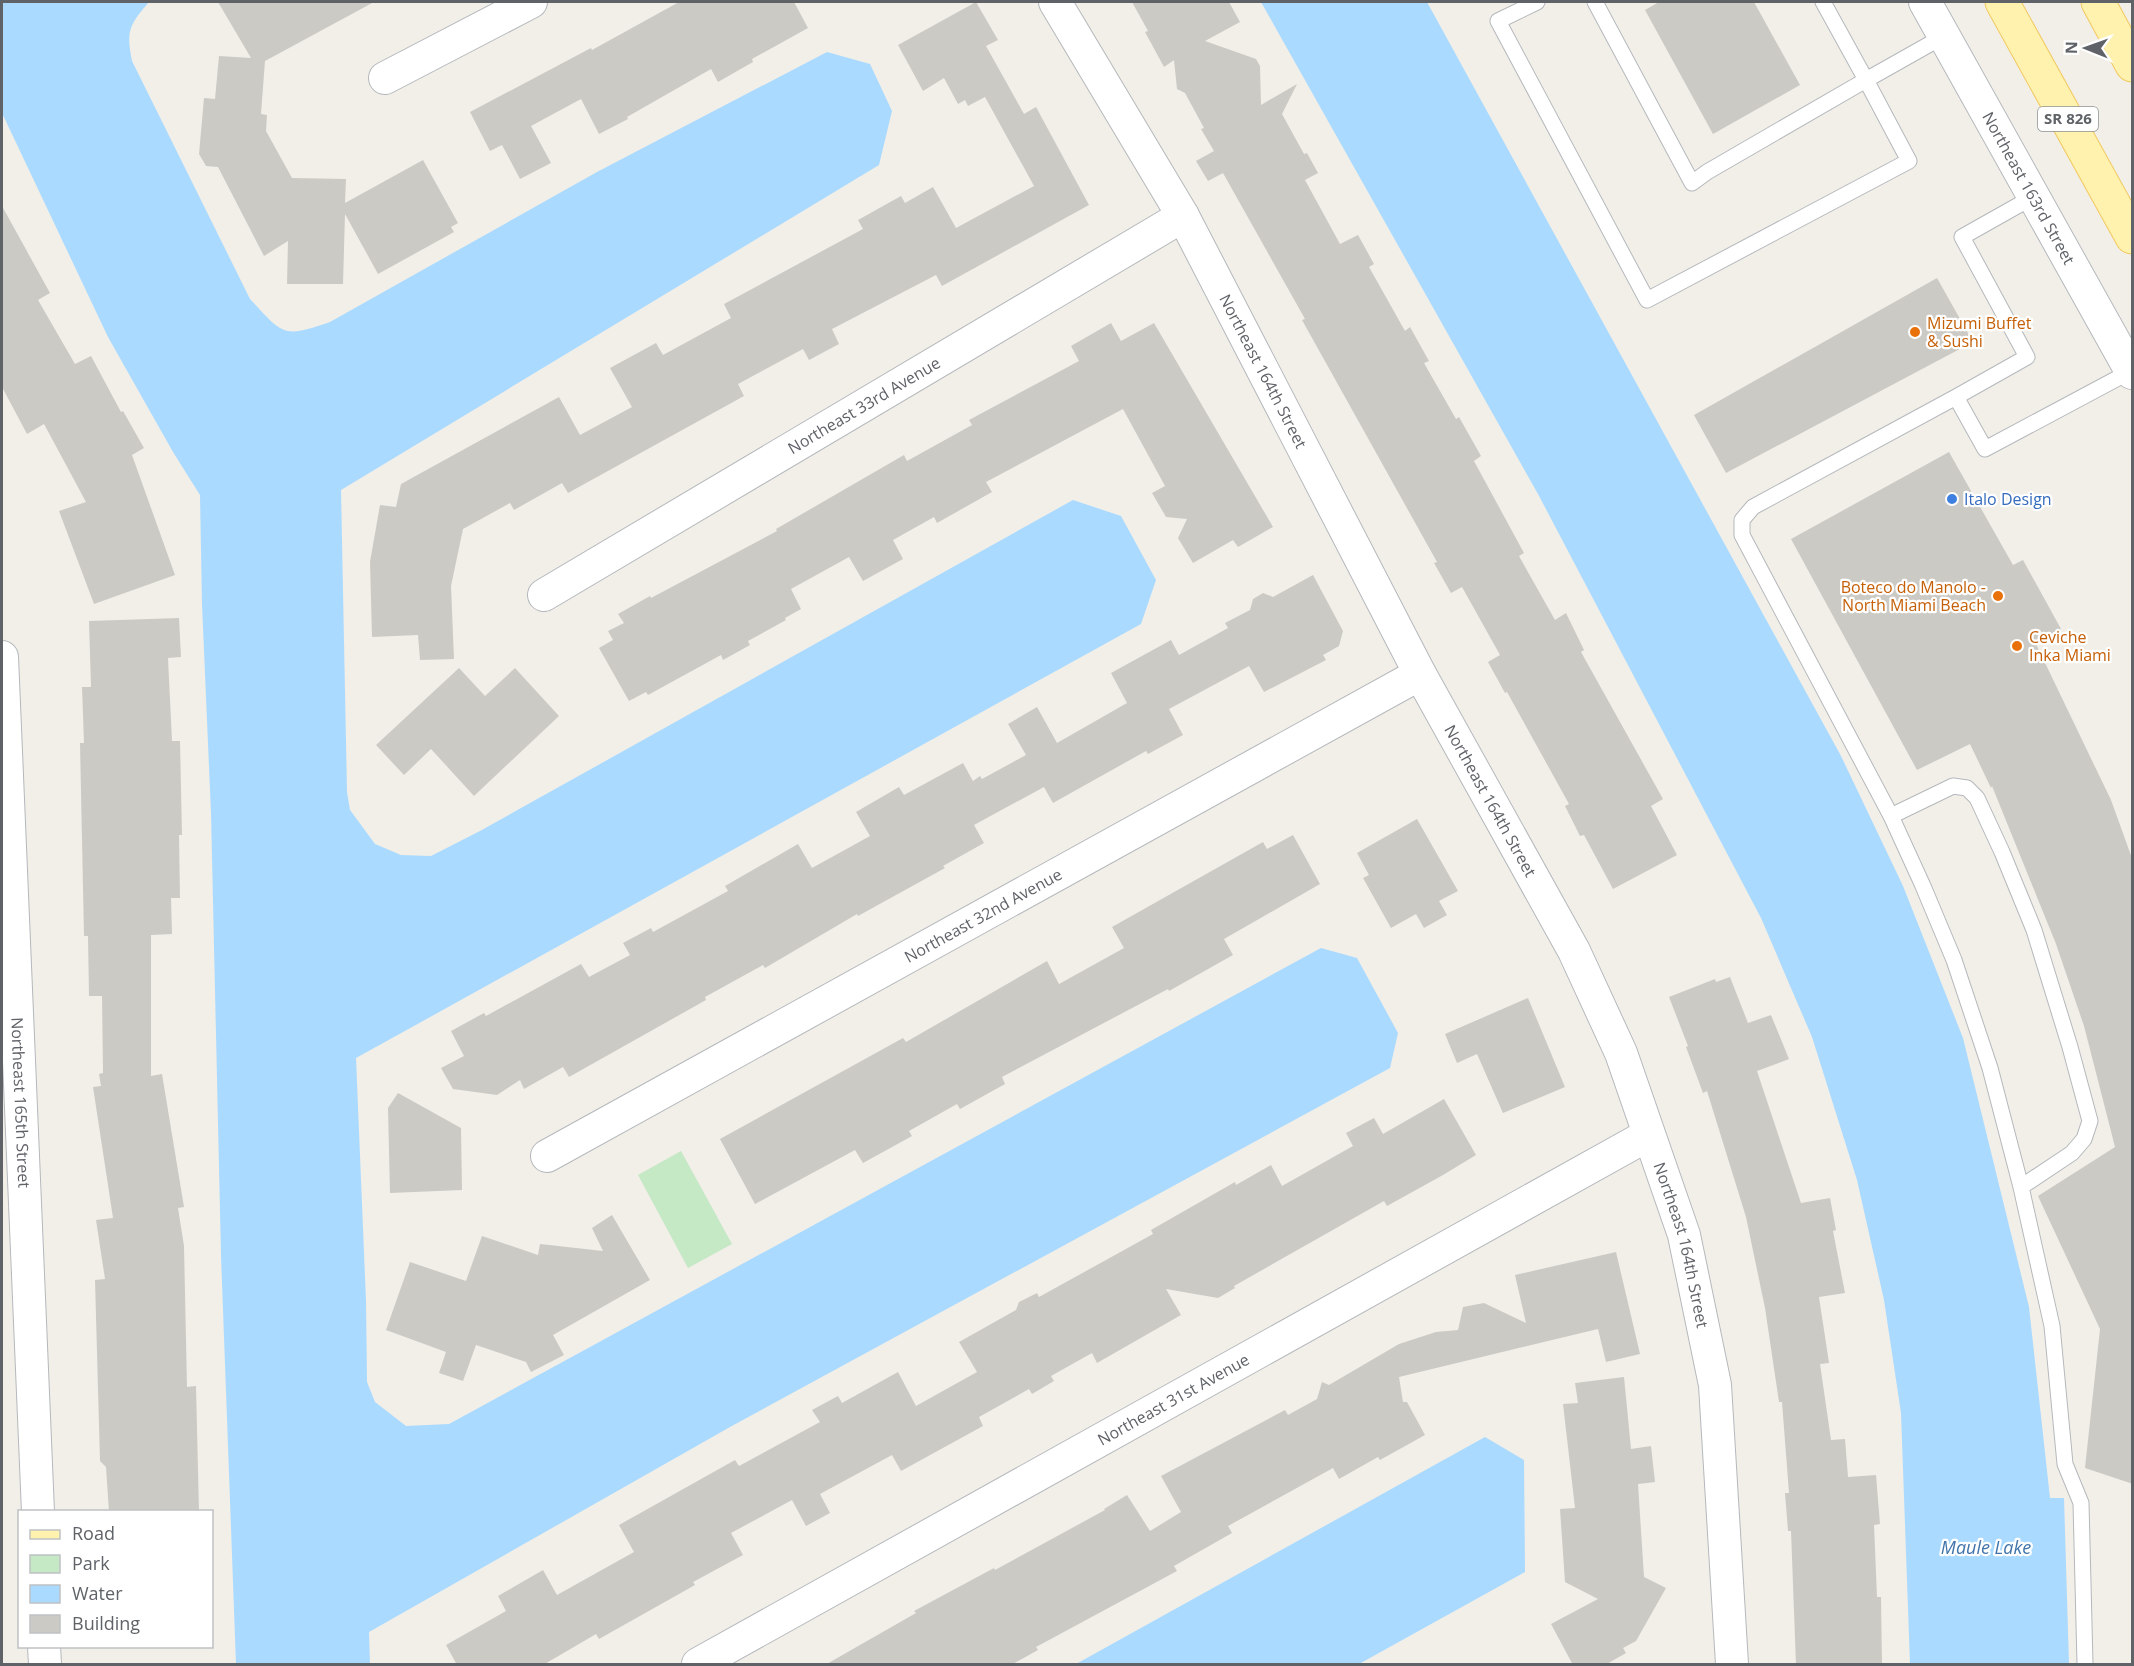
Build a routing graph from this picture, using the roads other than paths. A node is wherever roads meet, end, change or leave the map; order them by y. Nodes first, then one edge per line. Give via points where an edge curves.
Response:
1 (531, 2) edge
2 (1055, 2) edge
3 (1537, 2) edge
4 (1595, 2) edge
5 (1822, 2) edge
6 (1925, 2) edge
7 (2002, 2) edge
8 (2098, 2) edge
9 (1944, 36) junction
10 (2133, 65) edge
11 (385, 78) dead end
12 (1866, 80) junction
13 (2033, 197) junction
14 (1184, 216) junction
15 (2133, 237) edge
16 (2132, 372) edge
17 (1956, 397) junction
18 (544, 595) dead end
19 (2, 657) edge
20 (1420, 674) junction
21 (1891, 816) junction
22 (1648, 1134) junction
23 (547, 1156) dead end
24 (2021, 1187) junction
25 (38, 1510) edge
26 (44, 1648) edge
27 (45, 1665) edge
28 (698, 1665) edge
29 (1732, 1665) edge
30 (2085, 1665) edge

1 - 11 street
2 - 14 street, Northeast 164th Street
3 - 12 lane via 1498,21 1647,300 1909,161
4 - 12 lane via 1692,183
5 - 12 lane
6 - 9 street, Northeast 163rd Street
7 - 15 main road, SR 826
8 - 10 main road
9 - 12 lane
9 - 13 street, Northeast 163rd Street
13 - 16 street, Northeast 163rd Street
13 - 17 lane via 1962,237 2027,357
14 - 18 street, Northeast 33rd Avenue
14 - 20 street, Northeast 164th Street
16 - 17 lane via 1985,449
17 - 21 lane via 1753,507 1742,520 1742,535
19 - 25 street, Northeast 165th Street
20 - 22 street, Northeast 164th Street via 1575,951 1621,1053
20 - 23 street, Northeast 32nd Avenue
21 - 24 lane via 1954,960 1990,1068
21 - 24 lane via 1953,786 1967,788 1977,798 2034,930 2090,1120 2084,1139 2072,1153
22 - 28 street, Northeast 31st Avenue
22 - 29 street, Northeast 164th Street via 1684,1235 1715,1385
24 - 30 lane via 2052,1326 2065,1464 2081,1503
26 - 27 street

